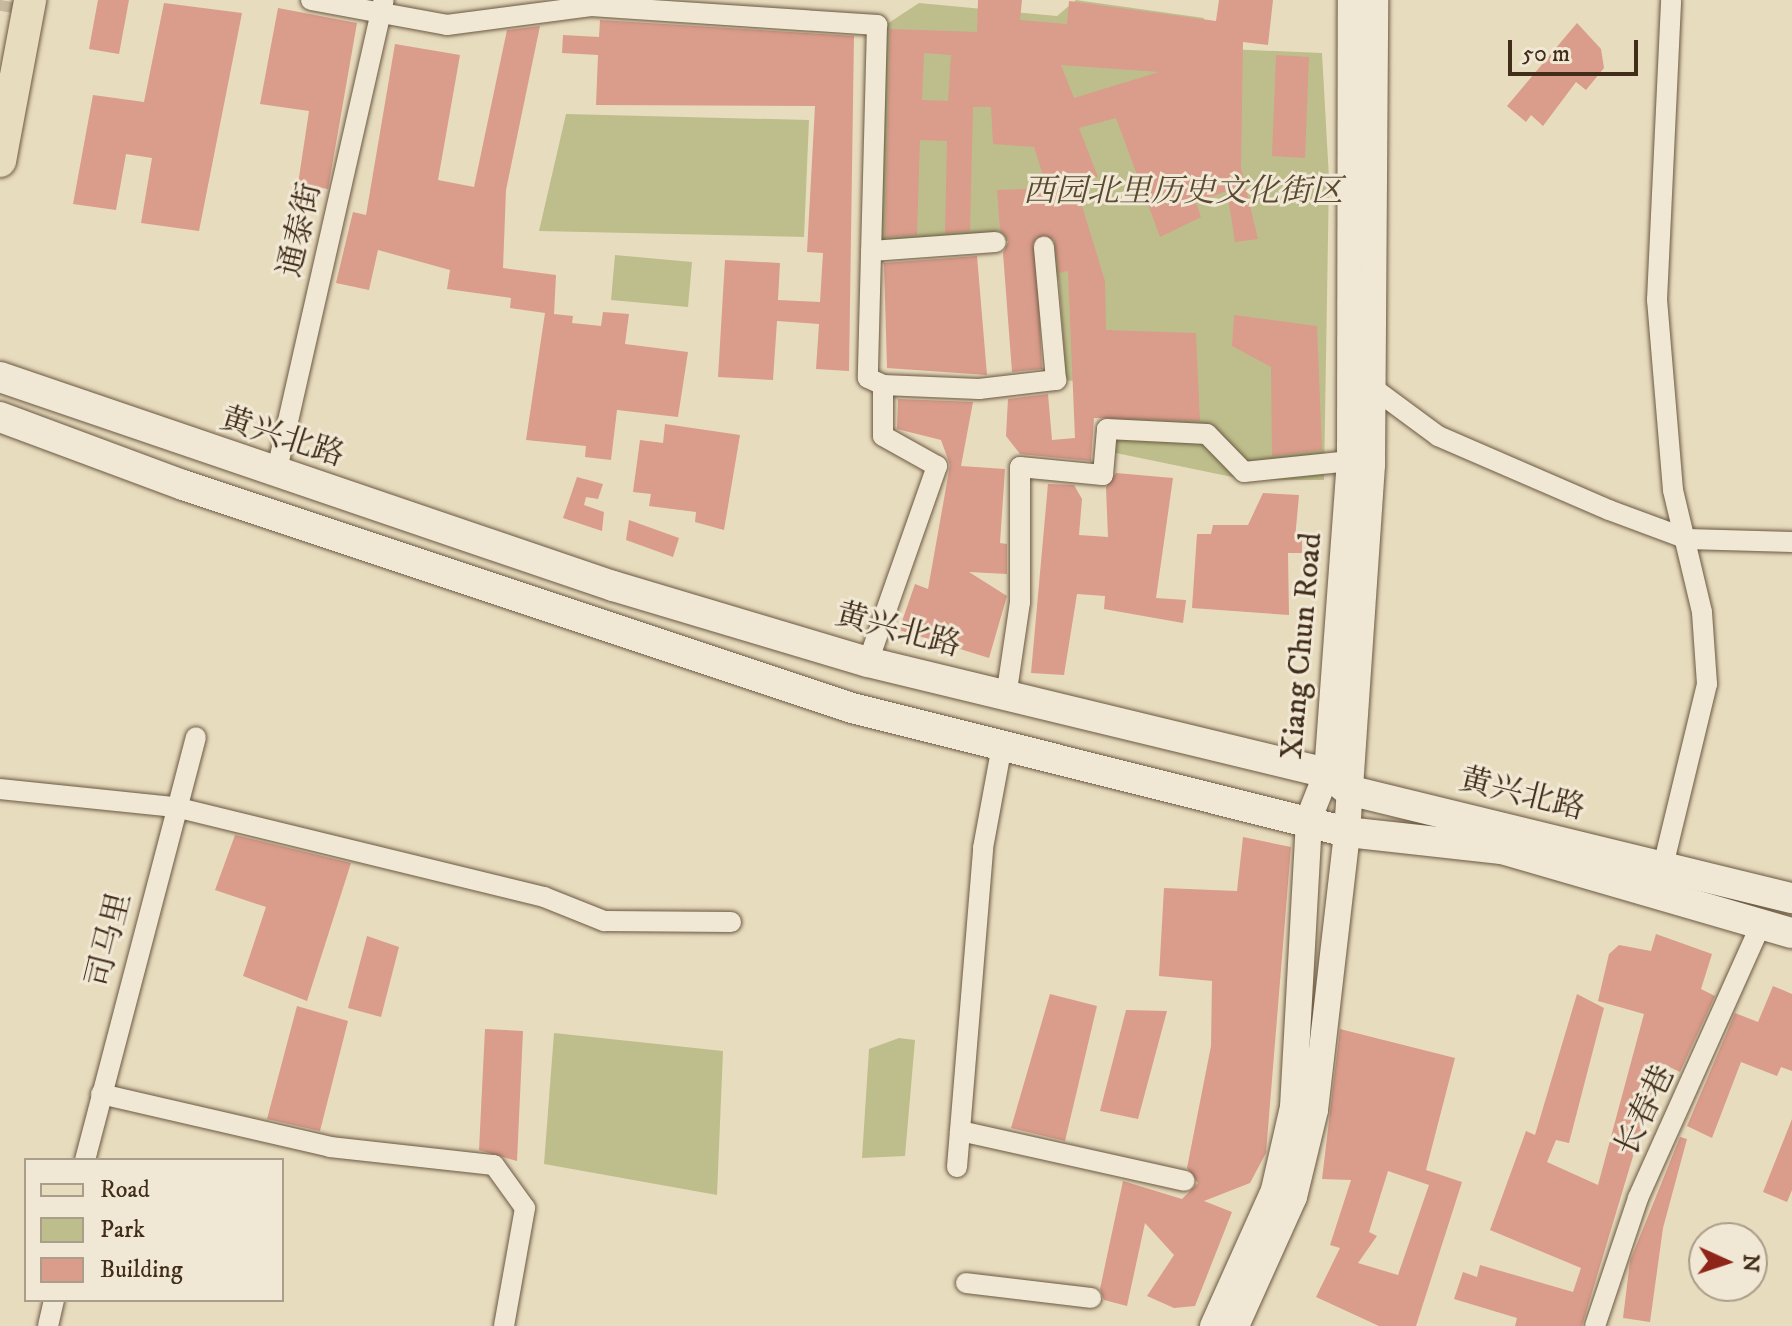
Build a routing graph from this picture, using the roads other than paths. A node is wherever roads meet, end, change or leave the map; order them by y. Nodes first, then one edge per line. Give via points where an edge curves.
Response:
1 (30, 0) edge
2 (311, 0) edge
3 (1351, 0) edge
4 (1375, 0) edge
5 (1671, 0) edge
6 (383, 7) edge
7 (0, 161) edge
8 (996, 242) dead end
9 (1044, 247) dead end
10 (871, 251) junction
11 (0, 377) edge
12 (883, 385) junction
13 (1373, 388) junction
14 (0, 417) edge
15 (1350, 461) junction
16 (276, 474) junction
17 (1687, 539) junction
18 (1792, 542) edge
19 (868, 662) junction
20 (1006, 697) junction
21 (196, 737) dead end
22 (1002, 745) junction
23 (1337, 781) junction
24 (0, 789) edge
25 (175, 807) junction
26 (1309, 818) junction
27 (1347, 832) junction
28 (1663, 866) junction
29 (1792, 898) edge
30 (731, 922) dead end
31 (1761, 924) junction
32 (1792, 933) edge
33 (101, 1094) junction
34 (960, 1131) junction
35 (85, 1158) edge
36 (957, 1167) dead end
37 (1185, 1181) dead end
38 (966, 1283) dead end
39 (1091, 1298) dead end
40 (54, 1302) edge
41 (48, 1326) edge
42 (504, 1326) edge
43 (1213, 1326) edge
44 (1236, 1326) edge
45 (1595, 1326) edge

1 - 7 main road
2 - 6 street
3 - 15 street, Xiang Chun Road
4 - 13 street, Xiang Chun Road
5 - 17 street via 1657,300 1673,490
6 - 10 street via 447,25 591,6 877,25
6 - 16 street, 通泰街
8 - 10 street
9 - 12 street via 1056,380 979,389
10 - 12 street via 868,378
11 - 16 main road, 黄兴北路
12 - 19 street via 883,436 937,466
13 - 17 street via 1438,436 1538,484
13 - 23 street, Xiang Chun Road
14 - 22 main road, 黄兴北路 via 183,485 852,708
15 - 20 street via 1244,472 1207,434 1107,429 1103,475 1020,467 1020,602
15 - 23 street, Xiang Chun Road
16 - 19 main road, 黄兴北路
17 - 18 street
17 - 28 street via 1707,684
19 - 20 main road, 黄兴北路
20 - 23 main road, 黄兴北路
21 - 25 street, 司马里
22 - 26 main road, 黄兴北路
22 - 34 street via 983,848
23 - 26 street, Xiang Chun Road
23 - 27 street, Xiang Chun Road
23 - 28 main road, 黄兴北路
24 - 25 street
25 - 30 street via 544,897 604,921
25 - 33 street, 司马里
26 - 27 main road, 黄兴北路
26 - 43 street, Xiang Chun Road via 1293,1107 1274,1190
27 - 31 main road, 黄兴北路 via 1502,849
27 - 44 street, Xiang Chun Road via 1315,1110 1294,1197
28 - 29 main road, 黄兴北路
31 - 32 main road, 黄兴北路
31 - 45 street, 长春巷 via 1638,1198
33 - 35 street, 司马里
33 - 42 street via 330,1147 494,1165 525,1208
34 - 36 street
34 - 37 street
38 - 39 street
40 - 41 street

